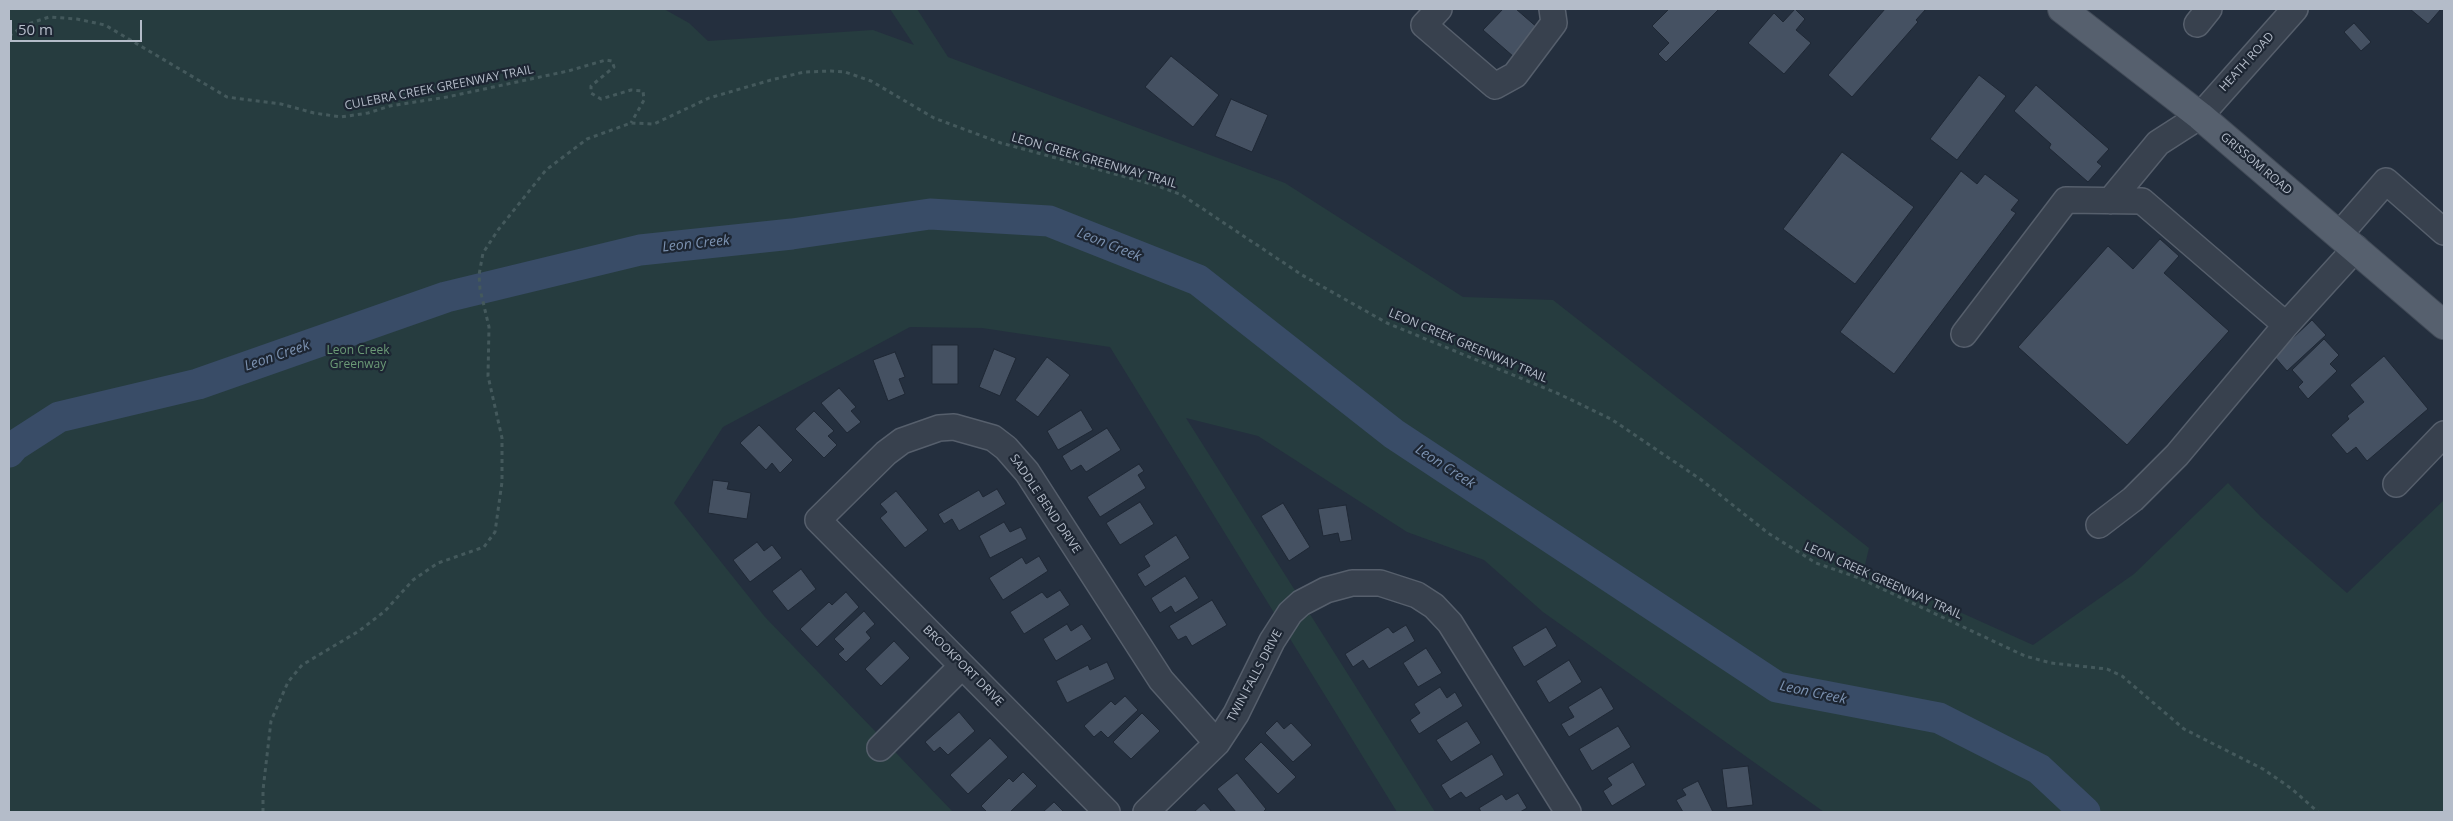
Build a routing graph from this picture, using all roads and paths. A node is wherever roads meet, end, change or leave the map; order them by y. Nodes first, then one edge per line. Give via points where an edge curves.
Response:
1 (1439, 9) edge
2 (1552, 9) edge
3 (2062, 9) edge
4 (2295, 9) edge
5 (9, 36) edge
6 (2200, 116) junction
7 (631, 123) junction
8 (2110, 201) junction
9 (2444, 230) edge
10 (2348, 241) junction
11 (2286, 325) junction
12 (2444, 325) edge
13 (1964, 334) dead end
14 (2444, 434) edge
15 (2396, 484) dead end
16 (818, 520) joint
17 (2099, 525) dead end
18 (962, 666) junction
19 (1217, 743) junction
20 (880, 748) dead end
21 (263, 812) edge
22 (1108, 812) edge
23 (1146, 812) edge
24 (1568, 812) edge
25 (2318, 812) edge

1 - 2 street via 1424,25 1495,86 1515,75 1554,23
3 - 6 main road, GRISSOM ROAD
4 - 6 street, HEATH ROAD
5 - 7 path, CULEBRA CREEK GREENWAY TRAIL via 25,25 49,17 105,24 227,97 341,117 568,71 606,60 612,61 614,67 591,86 591,93 601,100 631,90 643,92 644,100
6 - 8 street, HEATH ROAD via 2158,143
6 - 10 main road, GRISSOM ROAD
7 - 21 path, LEON CREEK GREENWAY TRAIL via 587,139 552,165 498,230 484,253 479,274 489,327 488,376 502,438 502,482 495,532 484,547 438,563 413,580 385,611 359,631 302,665 288,682 271,721
7 - 25 path, LEON CREEK GREENWAY TRAIL via 654,124 709,98 804,72 845,72 871,81 934,118 1000,143 1182,195 1302,275 1387,323 1611,419 1700,479 1768,533 1816,563 1859,578 2025,656 2052,664 2107,669 2122,676 2184,729 2263,769
8 - 11 street via 2142,202
8 - 13 street via 2066,200
9 - 10 street via 2386,181
10 - 11 street
10 - 12 main road, GRISSOM ROAD
11 - 17 street via 2177,456 2133,499
14 - 15 street
16 - 18 street, BROOKPORT DRIVE
16 - 19 street, SADDLE BEND DRIVE via 886,453 908,438 939,428 954,428 993,438 1022,465 1161,680
18 - 20 street
18 - 22 street, BROOKPORT DRIVE
19 - 23 street, TWIN FALLS DRIVE
19 - 24 street, TWIN FALLS DRIVE via 1290,613 1307,599 1326,590 1352,583 1380,582 1417,595 1434,606 1450,623

